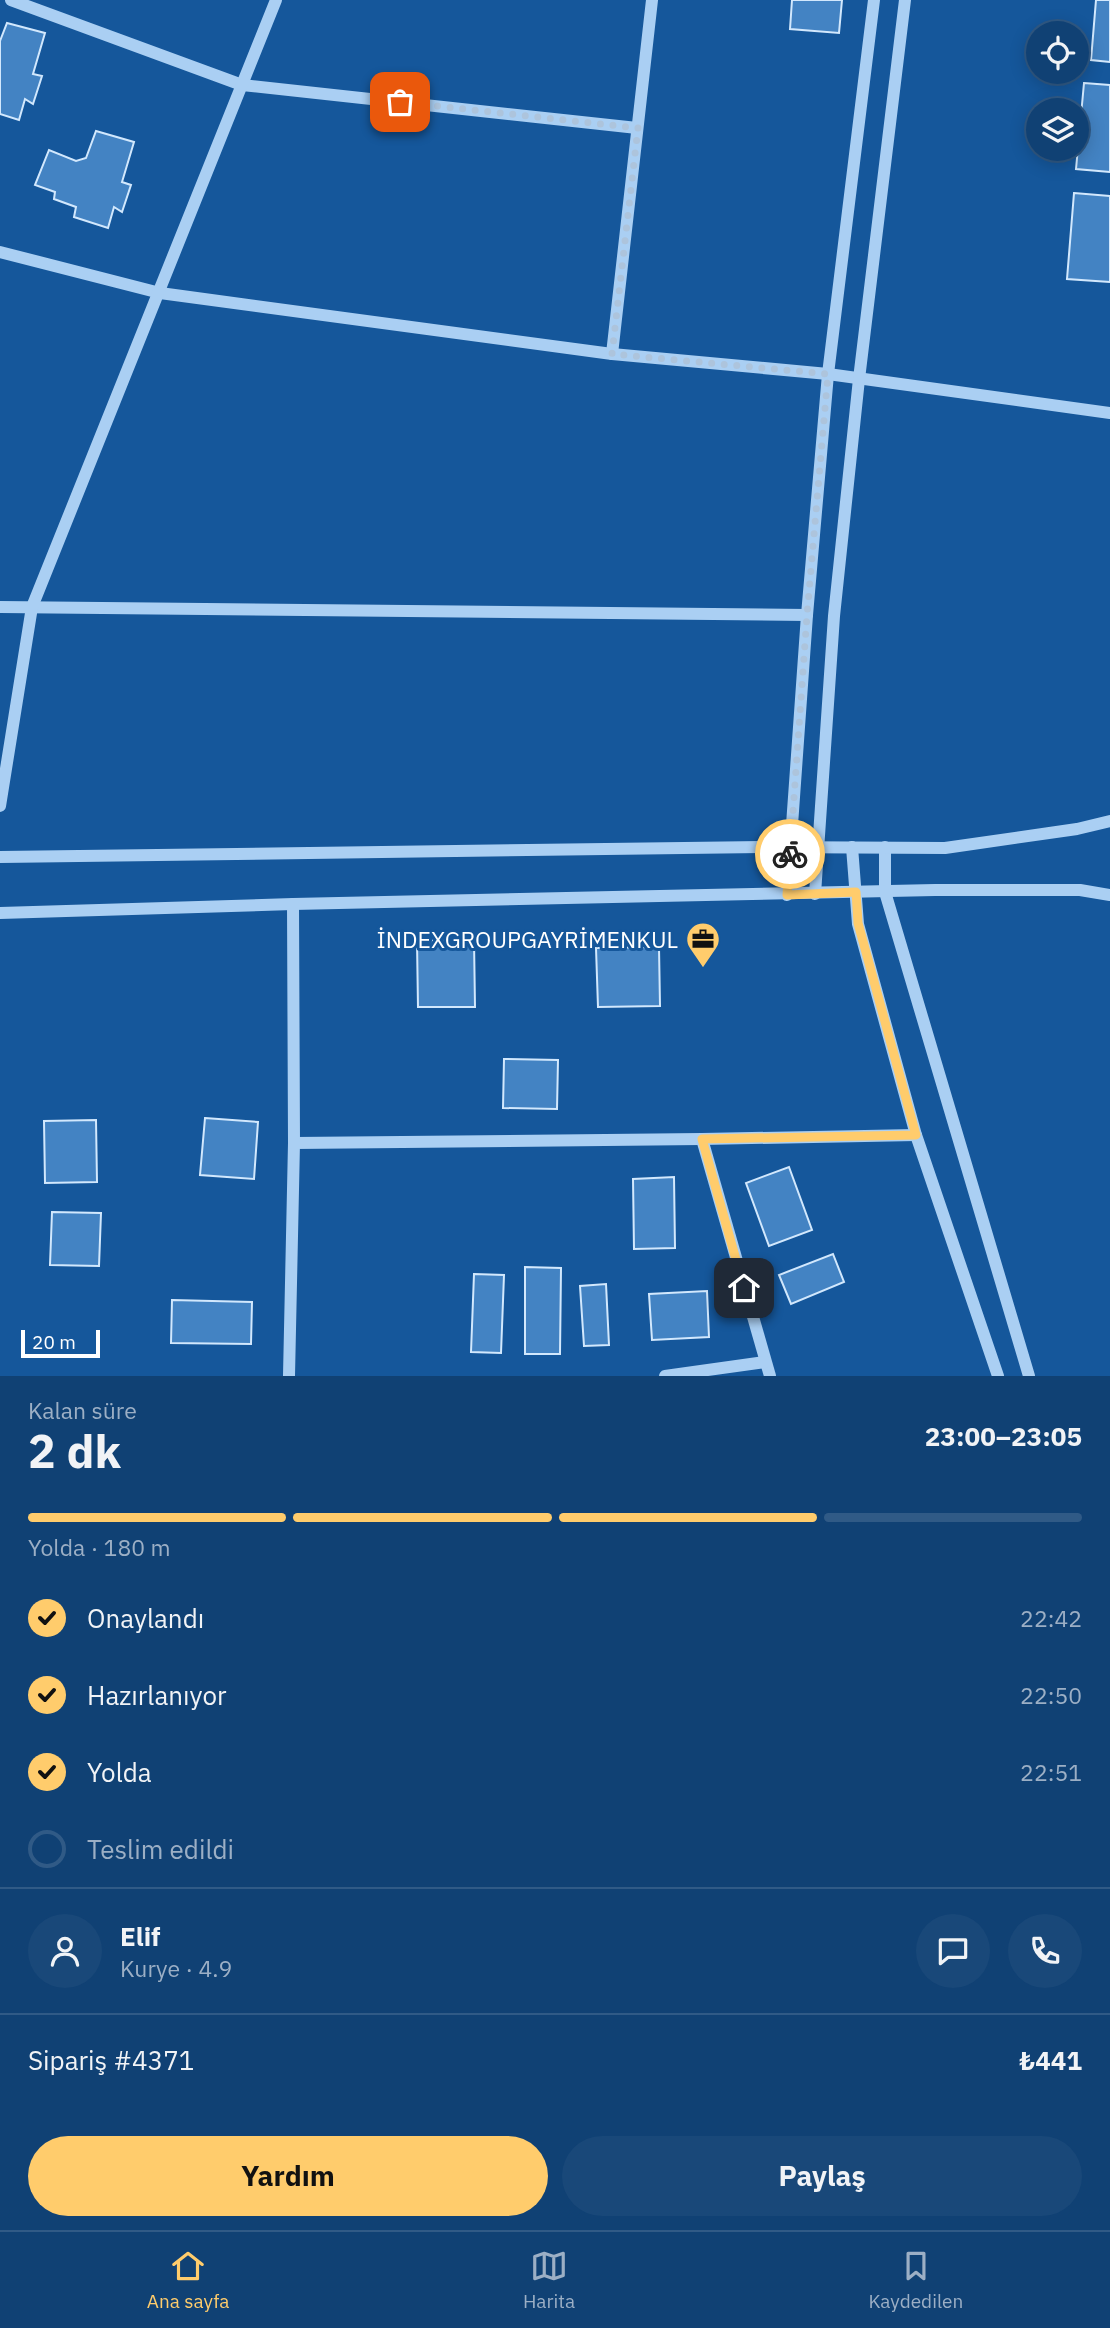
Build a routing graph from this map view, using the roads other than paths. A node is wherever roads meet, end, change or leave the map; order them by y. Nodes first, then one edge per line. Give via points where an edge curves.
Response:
1 (11, 0) edge
2 (276, 0) edge
3 (652, 0) edge
4 (874, 0) edge
5 (905, 0) edge
6 (242, 85) junction
7 (638, 128) junction
8 (0, 252) edge
9 (160, 293) junction
10 (612, 354) junction
11 (828, 374) junction
12 (859, 379) junction
13 (1110, 413) edge
14 (0, 607) edge
15 (32, 607) junction
16 (807, 615) junction
17 (0, 806) edge
18 (1110, 821) edge
19 (791, 847) junction
20 (819, 847) junction
21 (852, 847) junction
22 (885, 847) junction
23 (0, 857) edge
24 (856, 892) junction
25 (885, 892) junction
26 (815, 894) junction
27 (787, 895) junction
28 (1110, 895) edge
29 (293, 904) junction
30 (0, 913) edge
31 (916, 1135) junction
32 (702, 1139) junction
33 (294, 1143) junction
34 (765, 1362) junction
35 (289, 1376) edge
36 (665, 1376) edge
37 (770, 1376) edge
38 (998, 1376) edge
39 (1029, 1376) edge

1 - 6 street
2 - 6 street
3 - 7 street
4 - 11 street
5 - 12 street
6 - 7 street
6 - 9 street
7 - 10 street
8 - 9 street
9 - 10 street
9 - 15 street
10 - 11 street
11 - 12 street
11 - 16 street
12 - 13 street
12 - 20 street via 834,616
14 - 15 street
15 - 16 street
15 - 17 street
16 - 19 street
18 - 22 street via 945,848
19 - 20 street
19 - 23 street
19 - 27 street
20 - 21 street
20 - 26 street
21 - 22 street
21 - 24 street
22 - 25 street
24 - 25 street
24 - 26 street
24 - 31 street via 858,923
25 - 28 street via 1080,890
25 - 39 street
26 - 27 street
27 - 29 street
29 - 30 street
29 - 33 street
31 - 32 street
31 - 38 street
32 - 33 street
32 - 34 street
33 - 35 street
34 - 36 street
34 - 37 street

